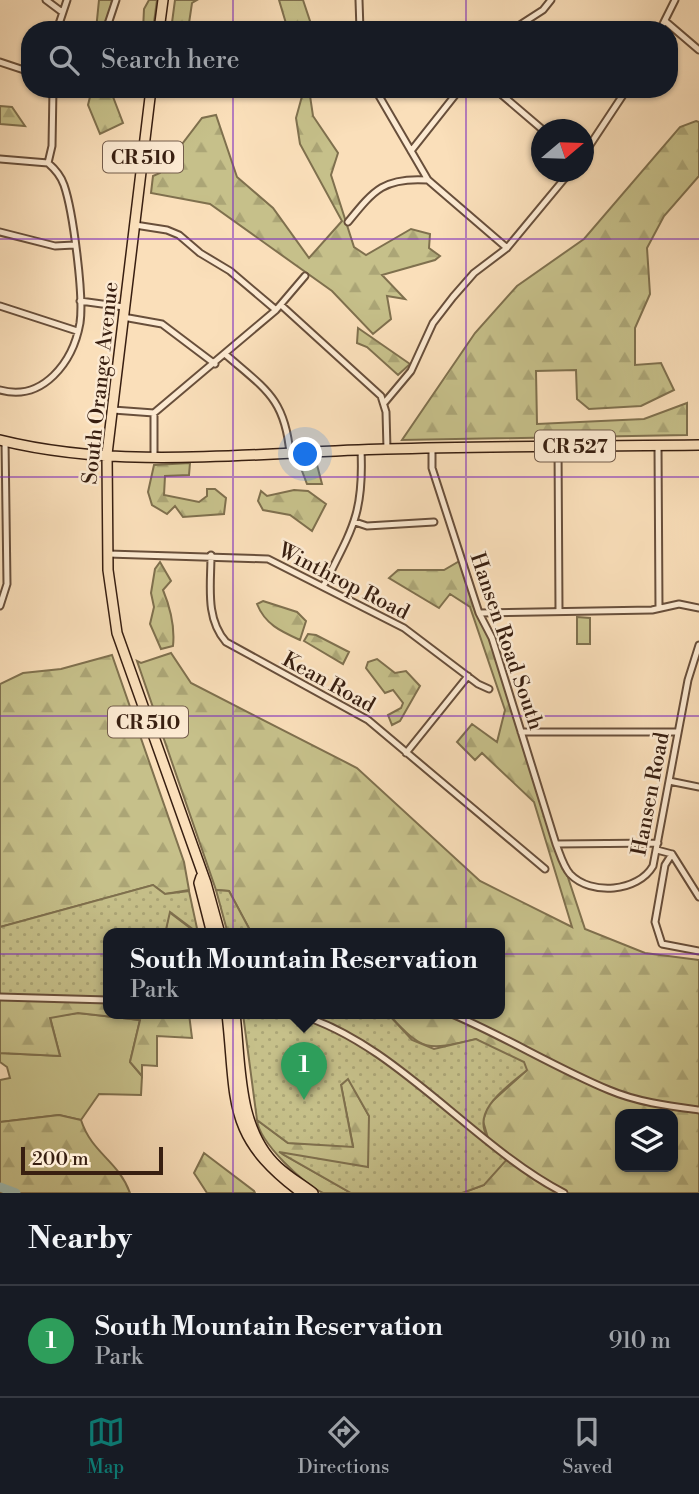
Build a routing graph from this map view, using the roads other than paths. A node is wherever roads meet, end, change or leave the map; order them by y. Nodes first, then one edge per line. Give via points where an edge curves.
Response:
1 (46, 0) edge
2 (67, 0) edge
3 (116, 0) edge
4 (163, 0) edge
5 (359, 0) edge
6 (551, 0) edge
7 (675, 0) edge
8 (62, 12) junction
9 (665, 20) edge
10 (60, 21) edge
11 (109, 21) edge
12 (160, 21) edge
13 (360, 21) edge
14 (526, 21) edge
15 (678, 31) edge
16 (699, 50) edge
17 (0, 62) edge
18 (21, 69) edge
19 (53, 98) edge
20 (150, 98) edge
21 (380, 98) edge
22 (453, 98) edge
23 (506, 98) edge
24 (620, 98) edge
25 (531, 120) edge
26 (594, 137) edge
27 (411, 150) junction
28 (0, 159) edge
29 (48, 163) junction
30 (428, 180) junction
31 (562, 182) edge
32 (348, 222) dead end
33 (134, 225) junction
34 (0, 232) edge
35 (74, 246) junction
36 (507, 248) junction
37 (306, 276) dead end
38 (80, 301) junction
39 (0, 306) edge
40 (279, 307) junction
41 (124, 312) junction
42 (77, 331) junction
43 (225, 354) junction
44 (215, 364) junction
45 (0, 390) edge
46 (385, 402) junction
47 (113, 410) junction
48 (154, 414) junction
49 (2, 441) edge
50 (699, 445) edge
51 (558, 446) junction
52 (658, 446) junction
53 (432, 448) junction
54 (387, 449) junction
55 (361, 450) junction
56 (107, 454) junction
57 (290, 454) junction
58 (154, 455) junction
59 (355, 522) junction
60 (434, 523) dead end
61 (108, 554) junction
62 (211, 555) junction
63 (324, 585) junction
64 (0, 606) edge
65 (659, 608) junction
66 (699, 608) edge
67 (559, 610) junction
68 (479, 613) junction
69 (699, 645) edge
70 (468, 676) junction
71 (489, 689) dead end
72 (521, 732) junction
73 (678, 732) junction
74 (406, 753) junction
75 (669, 781) junction
76 (699, 787) edge
77 (556, 844) junction
78 (657, 846) junction
79 (672, 854) junction
80 (545, 869) dead end
81 (201, 877) junction
82 (699, 897) edge
83 (210, 928) edge
84 (218, 928) edge
85 (699, 951) edge
86 (0, 997) edge
87 (103, 1000) edge
88 (227, 1019) edge
89 (236, 1019) edge
90 (308, 1019) edge
91 (463, 1019) edge
92 (699, 1110) edge
93 (253, 1140) junction
94 (302, 1193) edge
95 (313, 1193) edge
96 (564, 1193) edge

1 - 8 street
2 - 8 street
3 - 11 street
4 - 12 main road
5 - 13 street
6 - 14 street
7 - 9 street
8 - 10 street
15 - 16 street
17 - 18 street
19 - 29 street
20 - 33 main road, South Orange Avenue / CR 510
21 - 27 street
22 - 27 street
23 - 25 street
24 - 26 street
27 - 30 street
28 - 29 street
29 - 35 street via 63,182
30 - 32 street via 389,182 377,188
30 - 36 street
31 - 36 street
33 - 40 street via 179,235
33 - 41 main road, South Orange Avenue / CR 510
34 - 35 street via 55,247
35 - 38 street
36 - 46 street via 474,273 453,297 433,323 411,372
37 - 40 street
38 - 41 street
38 - 42 street
39 - 42 street
40 - 43 street
40 - 46 street
41 - 44 street via 162,324
41 - 47 main road, South Orange Avenue / CR 510
42 - 45 street via 68,357 45,384 16,394
43 - 44 street
43 - 57 street via 276,400 287,426
44 - 48 street
46 - 54 street
47 - 48 street
47 - 56 main road, South Orange Avenue / CR 510
48 - 58 street
49 - 56 main road, CR 527
49 - 64 street via 7,584
50 - 52 main road, CR 527
51 - 52 main road, CR 527
51 - 53 main road, CR 527
51 - 67 street
52 - 65 street
53 - 54 main road, CR 527
53 - 68 street, Hansen Road South via 432,468
54 - 55 main road, CR 527
55 - 57 main road, CR 527
55 - 59 street via 362,496
56 - 58 main road, CR 527
56 - 61 main road, South Orange Avenue / CR 510
57 - 58 main road, CR 527
59 - 60 street via 367,526
59 - 63 street
61 - 62 street, Winthrop Road
61 - 81 main road, South Orange Avenue / CR 510 via 117,633
62 - 63 street, Winthrop Road via 268,559
62 - 74 street, Kean Road via 210,607 226,642 352,709
63 - 70 street, Winthrop Road via 410,631
65 - 66 street via 679,604
65 - 67 street
67 - 68 street
68 - 72 street, Hansen Road South via 492,638
69 - 73 street, Hansen Road
70 - 71 street, Winthrop Road
70 - 74 street
72 - 73 street
72 - 77 street, Hansen Road South
73 - 75 street, Hansen Road
74 - 80 street, Kean Road
75 - 76 street
75 - 78 street, Hansen Road
77 - 78 street
77 - 78 street, Hansen Road via 573,877 604,888 641,880 650,870
78 - 79 street
79 - 82 street
79 - 85 street via 665,865 656,922 662,944
81 - 83 main road, South Orange Avenue / CR 510
81 - 84 main road, South Orange Avenue
86 - 87 street
88 - 93 main road via 236,1106
89 - 93 main road
90 - 96 street via 358,1041 528,1171
91 - 92 street via 611,1091
93 - 94 main road via 263,1162
93 - 95 main road via 277,1166

